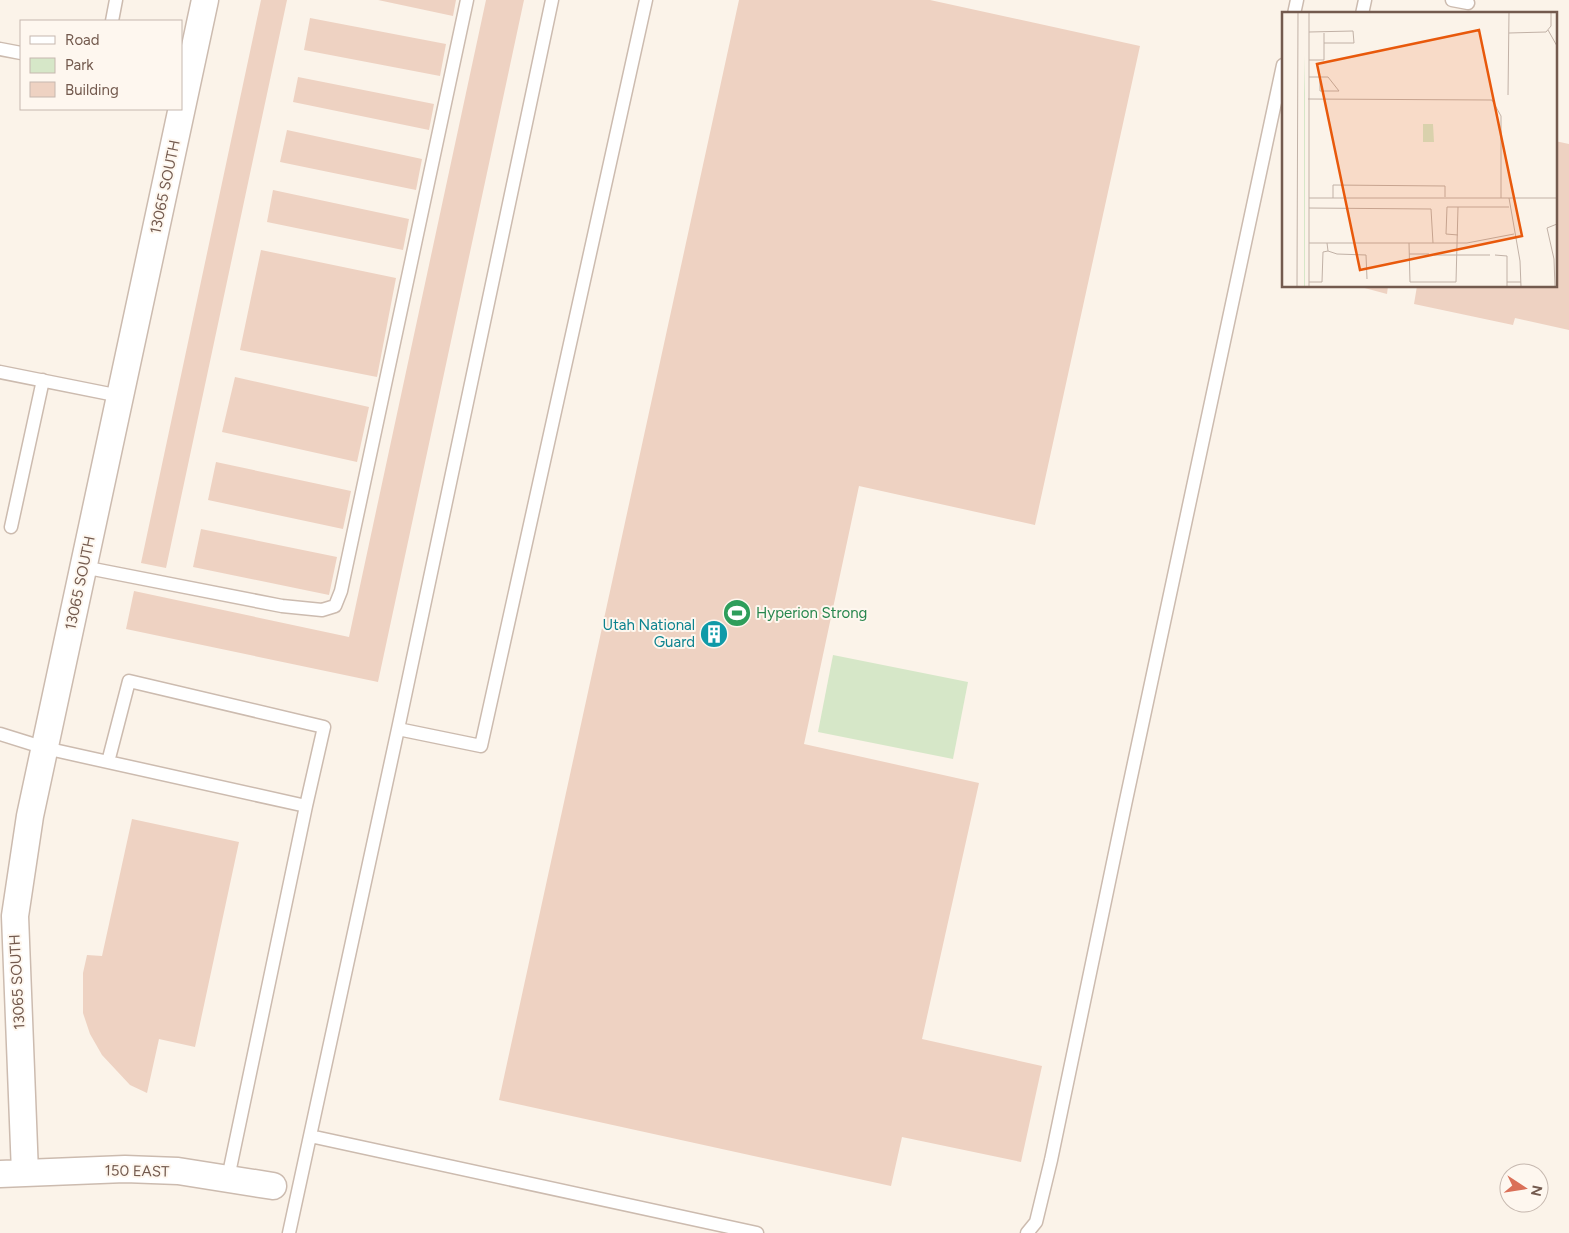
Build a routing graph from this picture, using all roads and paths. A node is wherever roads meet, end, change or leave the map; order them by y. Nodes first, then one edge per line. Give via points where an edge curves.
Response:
1 (116, 0) edge
2 (205, 0) edge
3 (467, 0) edge
4 (552, 0) edge
5 (646, 0) edge
6 (1452, 0) edge
7 (1468, 5) edge
8 (112, 20) edge
9 (0, 49) edge
10 (20, 53) edge
11 (1282, 70) edge
12 (182, 107) edge
13 (181, 110) edge
14 (0, 372) edge
15 (43, 380) junction
16 (120, 396) junction
17 (11, 527) dead end
18 (83, 567) junction
19 (398, 729) junction
20 (0, 734) edge
21 (45, 748) junction
22 (108, 762) junction
23 (306, 806) junction
24 (310, 1136) junction
25 (12, 1174) edge
26 (228, 1178) junction
27 (286, 1189) junction
28 (289, 1233) edge
29 (757, 1233) edge
30 (1027, 1233) edge

1 - 8 lane
2 - 12 street, 13065 SOUTH
3 - 18 lane via 335,606 322,610 282,606
4 - 19 lane
5 - 19 lane via 481,746
6 - 7 lane
9 - 10 lane
11 - 30 lane via 1051,1160 1036,1222
13 - 16 street, 13065 SOUTH
14 - 15 lane
15 - 16 lane
15 - 17 lane
16 - 18 street, 13065 SOUTH
18 - 21 street, 13065 SOUTH
19 - 24 lane
20 - 21 lane
21 - 22 lane
21 - 25 street, 13065 SOUTH via 14,916
22 - 23 lane
22 - 23 lane via 128,681 324,727
23 - 26 lane
24 - 27 lane
24 - 29 lane
25 - 26 street, 150 EAST via 125,1169 178,1171
26 - 27 street, 150 EAST
27 - 28 lane

